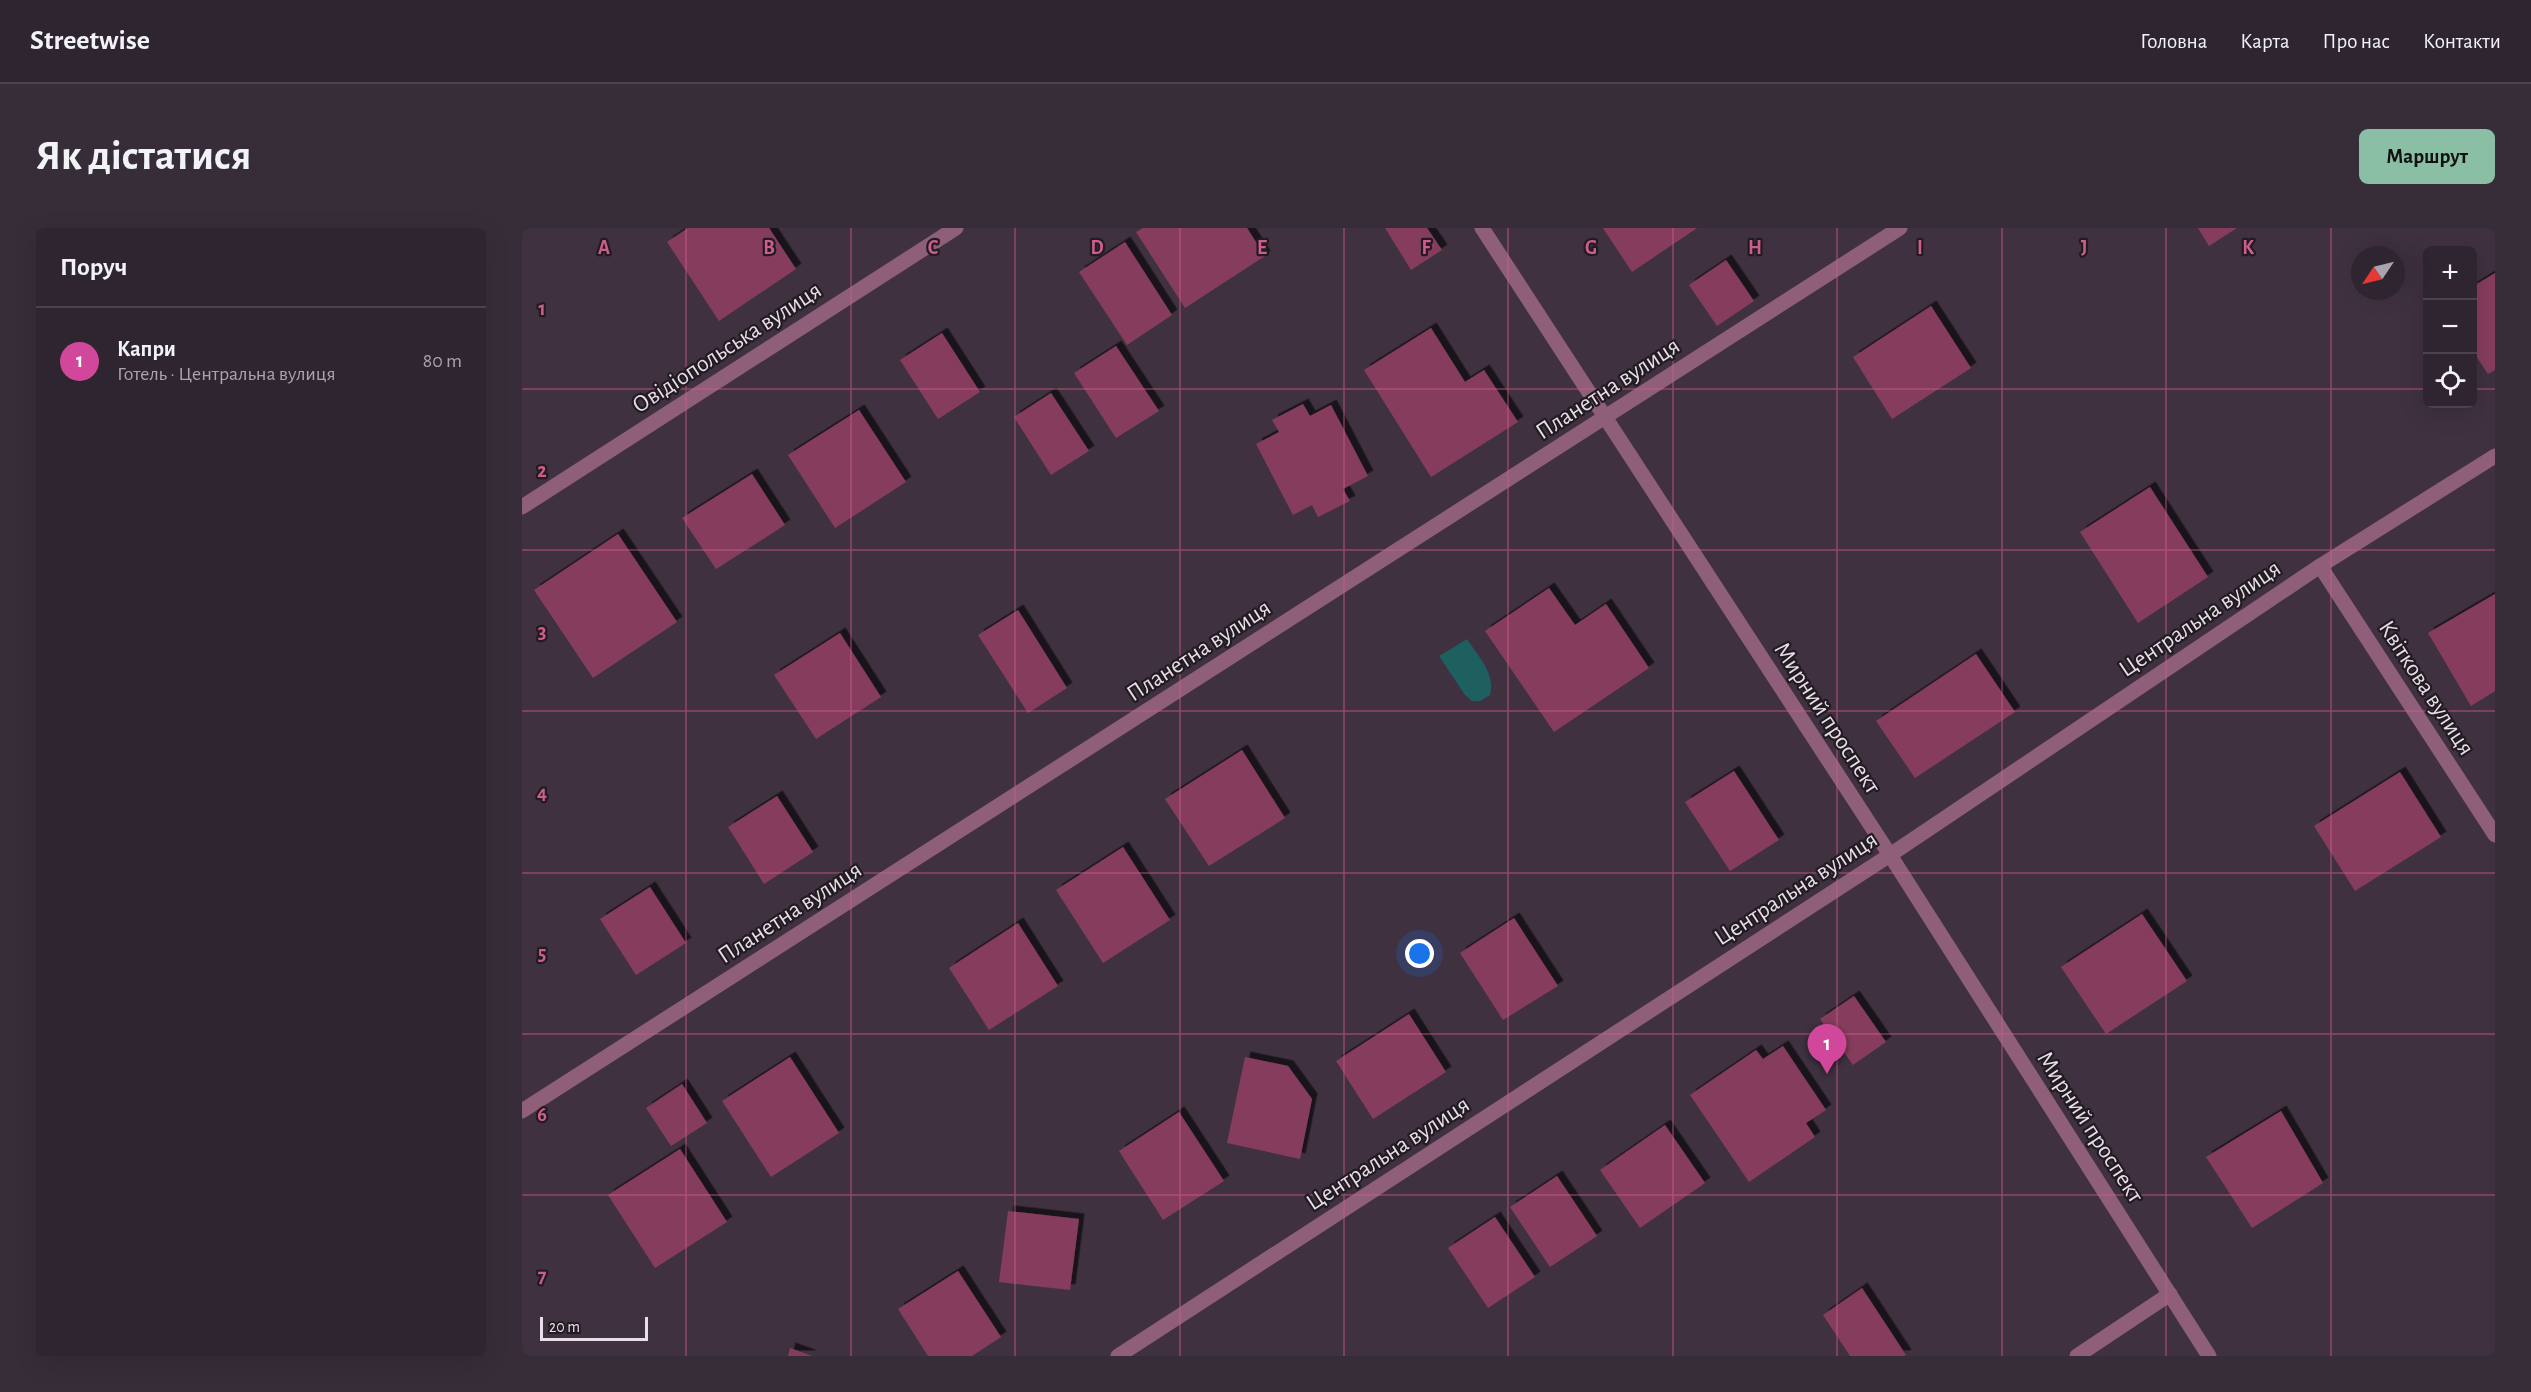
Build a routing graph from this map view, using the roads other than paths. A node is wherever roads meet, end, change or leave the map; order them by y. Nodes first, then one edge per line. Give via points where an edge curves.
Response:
1 (956, 228) edge
2 (1482, 228) edge
3 (1900, 228) edge
4 (1604, 418) junction
5 (2495, 456) edge
6 (522, 507) edge
7 (2320, 566) junction
8 (2495, 835) edge
9 (1890, 855) junction
10 (522, 1111) edge
11 (2170, 1294) junction
12 (1118, 1356) edge
13 (2077, 1356) edge
14 (2209, 1356) edge

1 - 6 street, Овідіопольська вулиця
2 - 4 street, Мирний проспект
3 - 4 street, Планетна вулиця
4 - 9 street, Мирний проспект
4 - 10 street, Планетна вулиця
5 - 7 street, Центральна вулиця
7 - 8 street, Квіткова вулиця
7 - 9 street, Центральна вулиця
9 - 11 street, Мирний проспект
9 - 12 street, Центральна вулиця
11 - 13 street
11 - 14 street, Мирний проспект

